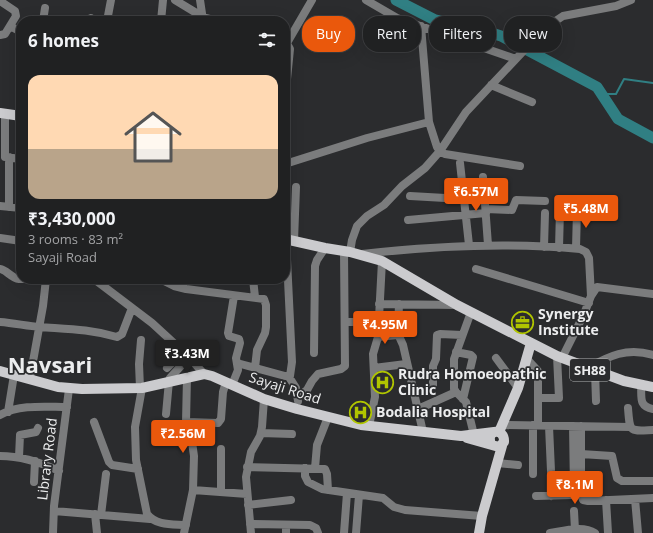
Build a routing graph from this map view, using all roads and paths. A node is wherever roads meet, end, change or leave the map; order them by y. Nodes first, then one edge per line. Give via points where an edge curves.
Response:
1 (111, 0) edge
2 (163, 0) edge
3 (175, 0) edge
4 (200, 0) edge
5 (312, 0) edge
6 (366, 0) edge
7 (631, 0) edge
8 (0, 1) edge
9 (45, 8) dead end
10 (44, 16) edge
11 (109, 16) edge
12 (161, 16) edge
13 (199, 16) edge
14 (203, 16) edge
15 (394, 16) edge
16 (10, 26) junction
17 (421, 26) joint
18 (16, 29) edge
19 (0, 35) edge
20 (290, 36) edge
21 (518, 57) junction
22 (491, 85) junction
23 (532, 102) dead end
24 (2, 113) edge
25 (16, 115) edge
26 (429, 122) junction
27 (440, 151) junction
28 (4, 157) edge
29 (16, 158) edge
30 (290, 162) edge
31 (460, 162) dead end
32 (520, 166) dead end
33 (483, 177) dead end
34 (296, 187) dead end
35 (410, 196) dead end
36 (463, 199) junction
37 (545, 201) dead end
38 (0, 206) edge
39 (9, 207) junction
40 (16, 208) edge
41 (560, 210) dead end
42 (576, 210) dead end
43 (486, 211) junction
44 (545, 213) dead end
45 (465, 215) junction
46 (408, 220) dead end
47 (290, 226) edge
48 (0, 238) edge
49 (290, 239) edge
50 (16, 240) edge
51 (469, 245) junction
52 (488, 245) junction
53 (544, 247) junction
54 (326, 248) junction
55 (559, 248) junction
56 (576, 248) junction
57 (347, 251) junction
58 (361, 254) junction
59 (382, 261) junction
60 (0, 269) edge
61 (476, 269) dead end
62 (16, 279) edge
63 (45, 284) edge
64 (101, 284) edge
65 (170, 284) edge
66 (254, 284) edge
67 (288, 284) edge
68 (653, 294) edge
69 (234, 296) junction
70 (256, 298) junction
71 (590, 299) junction
72 (379, 304) junction
73 (399, 304) junction
74 (456, 305) junction
75 (132, 308) junction
76 (471, 312) junction
77 (0, 322) edge
78 (345, 322) junction
79 (378, 322) junction
80 (39, 327) junction
81 (398, 334) junction
82 (462, 335) junction
83 (378, 337) junction
84 (141, 340) dead end
85 (531, 343) junction
86 (456, 352) junction
87 (314, 353) dead end
88 (186, 355) junction
89 (653, 356) edge
90 (559, 357) junction
91 (496, 358) dead end
92 (526, 358) junction
93 (237, 363) junction
94 (406, 364) junction
95 (255, 368) junction
96 (374, 368) junction
97 (591, 370) junction
98 (0, 371) edge
99 (204, 374) junction
100 (14, 375) junction
101 (187, 377) junction
102 (288, 377) junction
103 (30, 378) junction
104 (170, 380) junction
105 (229, 384) junction
106 (641, 385) junction
107 (433, 386) dead end
108 (653, 387) edge
109 (141, 388) junction
110 (518, 388) junction
111 (69, 389) junction
112 (456, 392) junction
113 (298, 397) junction
114 (538, 398) junction
115 (264, 399) junction
116 (463, 399) junction
117 (596, 401) dead end
118 (67, 408) junction
119 (628, 408) dead end
120 (297, 409) junction
121 (418, 409) junction
122 (653, 410) edge
123 (3, 413) edge
124 (166, 414) dead end
125 (328, 417) junction
126 (94, 422) dead end
127 (186, 422) junction
128 (535, 425) junction
129 (369, 426) junction
130 (549, 426) junction
131 (577, 426) junction
132 (630, 427) junction
133 (38, 428) dead end
134 (498, 430) junction
135 (653, 430) edge
136 (424, 432) junction
137 (260, 433) junction
138 (292, 434) dead end
139 (474, 434) junction
140 (461, 436) junction
141 (495, 445) junction
142 (221, 449) dead end
143 (581, 454) junction
144 (0, 456) edge
145 (19, 457) junction
146 (35, 461) junction
147 (497, 463) junction
148 (518, 465) dead end
149 (247, 467) junction
150 (305, 468) junction
151 (315, 468) junction
152 (138, 469) junction
153 (59, 471) junction
154 (106, 474) dead end
155 (533, 474) dead end
156 (653, 481) edge
157 (34, 482) dead end
158 (491, 483) junction
159 (193, 490) junction
160 (328, 490) junction
161 (221, 492) junction
162 (347, 493) junction
163 (247, 494) junction
164 (359, 494) junction
165 (536, 496) dead end
166 (551, 496) junction
167 (653, 498) edge
168 (635, 499) junction
169 (291, 500) dead end
170 (606, 500) junction
171 (248, 505) junction
172 (54, 511) junction
173 (574, 511) dead end
174 (98, 515) junction
175 (482, 516) junction
176 (150, 519) junction
177 (250, 524) junction
178 (185, 529) edge
179 (286, 529) edge
180 (575, 530) junction
181 (53, 533) edge
182 (97, 533) edge
183 (251, 533) edge
184 (318, 533) edge
185 (344, 533) edge
186 (356, 533) edge
187 (479, 533) edge
188 (550, 533) edge
189 (595, 533) edge
190 (608, 533) edge
191 (638, 533) edge

1 - 11 street
2 - 12 street
3 - 13 street
4 - 14 street
5 - 20 street
6 - 15 street
7 - 21 street via 616,6 563,16
8 - 16 street via 15,11 16,16
9 - 10 street
16 - 18 street
16 - 19 street via 5,34
17 - 21 street
17 - 26 street
21 - 22 street
22 - 23 street
22 - 27 street via 466,112
24 - 25 main road
24 - 28 street
26 - 27 street
26 - 30 street via 339,146
27 - 32 street via 445,154
27 - 57 street via 425,168 357,226
28 - 29 street
28 - 39 street
31 - 36 street
33 - 43 street
34 - 47 street
35 - 36 street
36 - 45 street
37 - 43 street via 516,200 512,210
38 - 39 street
39 - 40 street
41 - 55 street
42 - 56 street
43 - 45 street
43 - 52 street
44 - 53 street
45 - 46 street
45 - 51 street
48 - 50 street
49 - 54 main road
51 - 52 street
51 - 58 street
52 - 53 street
53 - 55 street
54 - 57 main road
54 - 87 street via 315,266
55 - 56 street
56 - 71 street via 583,250 589,258
57 - 58 main road
57 - 78 street
58 - 59 main road
59 - 72 street
59 - 74 main road
60 - 62 street
61 - 71 street
63 - 80 street
64 - 75 street
65 - 69 street
66 - 70 street
67 - 102 street via 292,362
68 - 71 street via 597,287
69 - 70 street
69 - 93 street via 228,333 229,336 240,340
70 - 95 street via 265,301 266,326 257,350
71 - 90 street
72 - 73 street
72 - 79 street
73 - 74 street
73 - 81 street
74 - 76 main road
75 - 80 street via 120,336
75 - 88 street
76 - 82 street
76 - 85 main road
77 - 80 street
78 - 79 street
78 - 113 street via 344,368 318,374 307,390
79 - 83 street
80 - 103 street
81 - 83 street
81 - 94 street
82 - 86 street
82 - 107 street via 437,335
83 - 96 street via 373,354
84 - 109 street via 138,364
85 - 90 main road, SH88
85 - 92 main road
86 - 112 street
86 - 116 street via 473,357
88 - 99 street
88 - 104 street
88 - 104 street via 165,365
89 - 97 street via 637,352 608,356
90 - 97 main road, SH88
90 - 114 street via 559,398
91 - 110 street
92 - 110 main road
92 - 114 street via 538,371
93 - 95 street
93 - 105 street via 238,370
94 - 96 street
94 - 121 street
95 - 102 street
96 - 129 street via 375,397
97 - 106 main road, SH88 via 624,382
97 - 117 street
98 - 100 main road, Sayaji Road
99 - 101 main road, Sayaji Road
99 - 105 main road, Sayaji Road
100 - 103 main road, Sayaji Road
100 - 123 street
101 - 104 main road, Sayaji Road
101 - 127 street
102 - 113 street via 296,388
103 - 111 main road, Sayaji Road
104 - 109 main road, Sayaji Road
104 - 124 street
105 - 115 main road, Sayaji Road
105 - 127 street via 223,392 221,419 218,423
106 - 108 main road, SH88
106 - 122 street via 642,404
109 - 111 main road, Sayaji Road
109 - 152 street via 136,427
110 - 134 main road
111 - 118 street, Library Road
112 - 116 street
112 - 121 street
113 - 120 street
114 - 128 street
115 - 120 main road, Sayaji Road
115 - 137 street
116 - 139 street via 468,407
118 - 123 street via 32,407
118 - 153 street, Library Road
119 - 132 street
120 - 125 main road, Sayaji Road
121 - 136 street
125 - 129 main road, Sayaji Road
125 - 151 street via 317,445
126 - 152 street via 109,462 112,465
127 - 159 street via 193,447
128 - 130 street
128 - 134 street
128 - 155 street
129 - 136 main road, Sayaji Road
130 - 131 street
130 - 166 street via 553,493
131 - 132 street
131 - 143 street
131 - 166 street via 574,493 569,496
132 - 135 street via 636,431
133 - 145 street via 36,432 20,435
134 - 139 main road, Sayaji Road
134 - 141 main road via 490,435 489,440
136 - 140 main road, Sayaji Road
137 - 138 street
137 - 149 street
139 - 140 main road, Sayaji Road
140 - 141 main road
141 - 147 main road
141 - 158 main road
142 - 161 street
143 - 156 street via 612,456 619,480
143 - 170 street via 583,500
144 - 145 street
145 - 146 street
146 - 153 street
146 - 157 street
147 - 148 street
147 - 158 main road
149 - 150 street
149 - 163 street
150 - 151 street
150 - 160 street via 308,482 322,490
151 - 160 street via 327,471
152 - 176 street
153 - 172 street, Library Road
154 - 174 street
158 - 175 main road
159 - 161 street
159 - 178 street
160 - 162 street
161 - 163 street
162 - 164 street
162 - 185 street
163 - 171 street
164 - 175 street via 383,498 394,507 405,510
164 - 186 street
165 - 166 street
167 - 168 street
168 - 170 street
168 - 191 street
169 - 171 street
170 - 190 street
171 - 177 street
172 - 174 street
172 - 181 street, Library Road
173 - 180 street
174 - 176 street
174 - 182 street
175 - 187 main road
176 - 178 street
177 - 179 street
177 - 183 street
179 - 184 street via 313,526
180 - 188 street
180 - 189 street via 590,530

